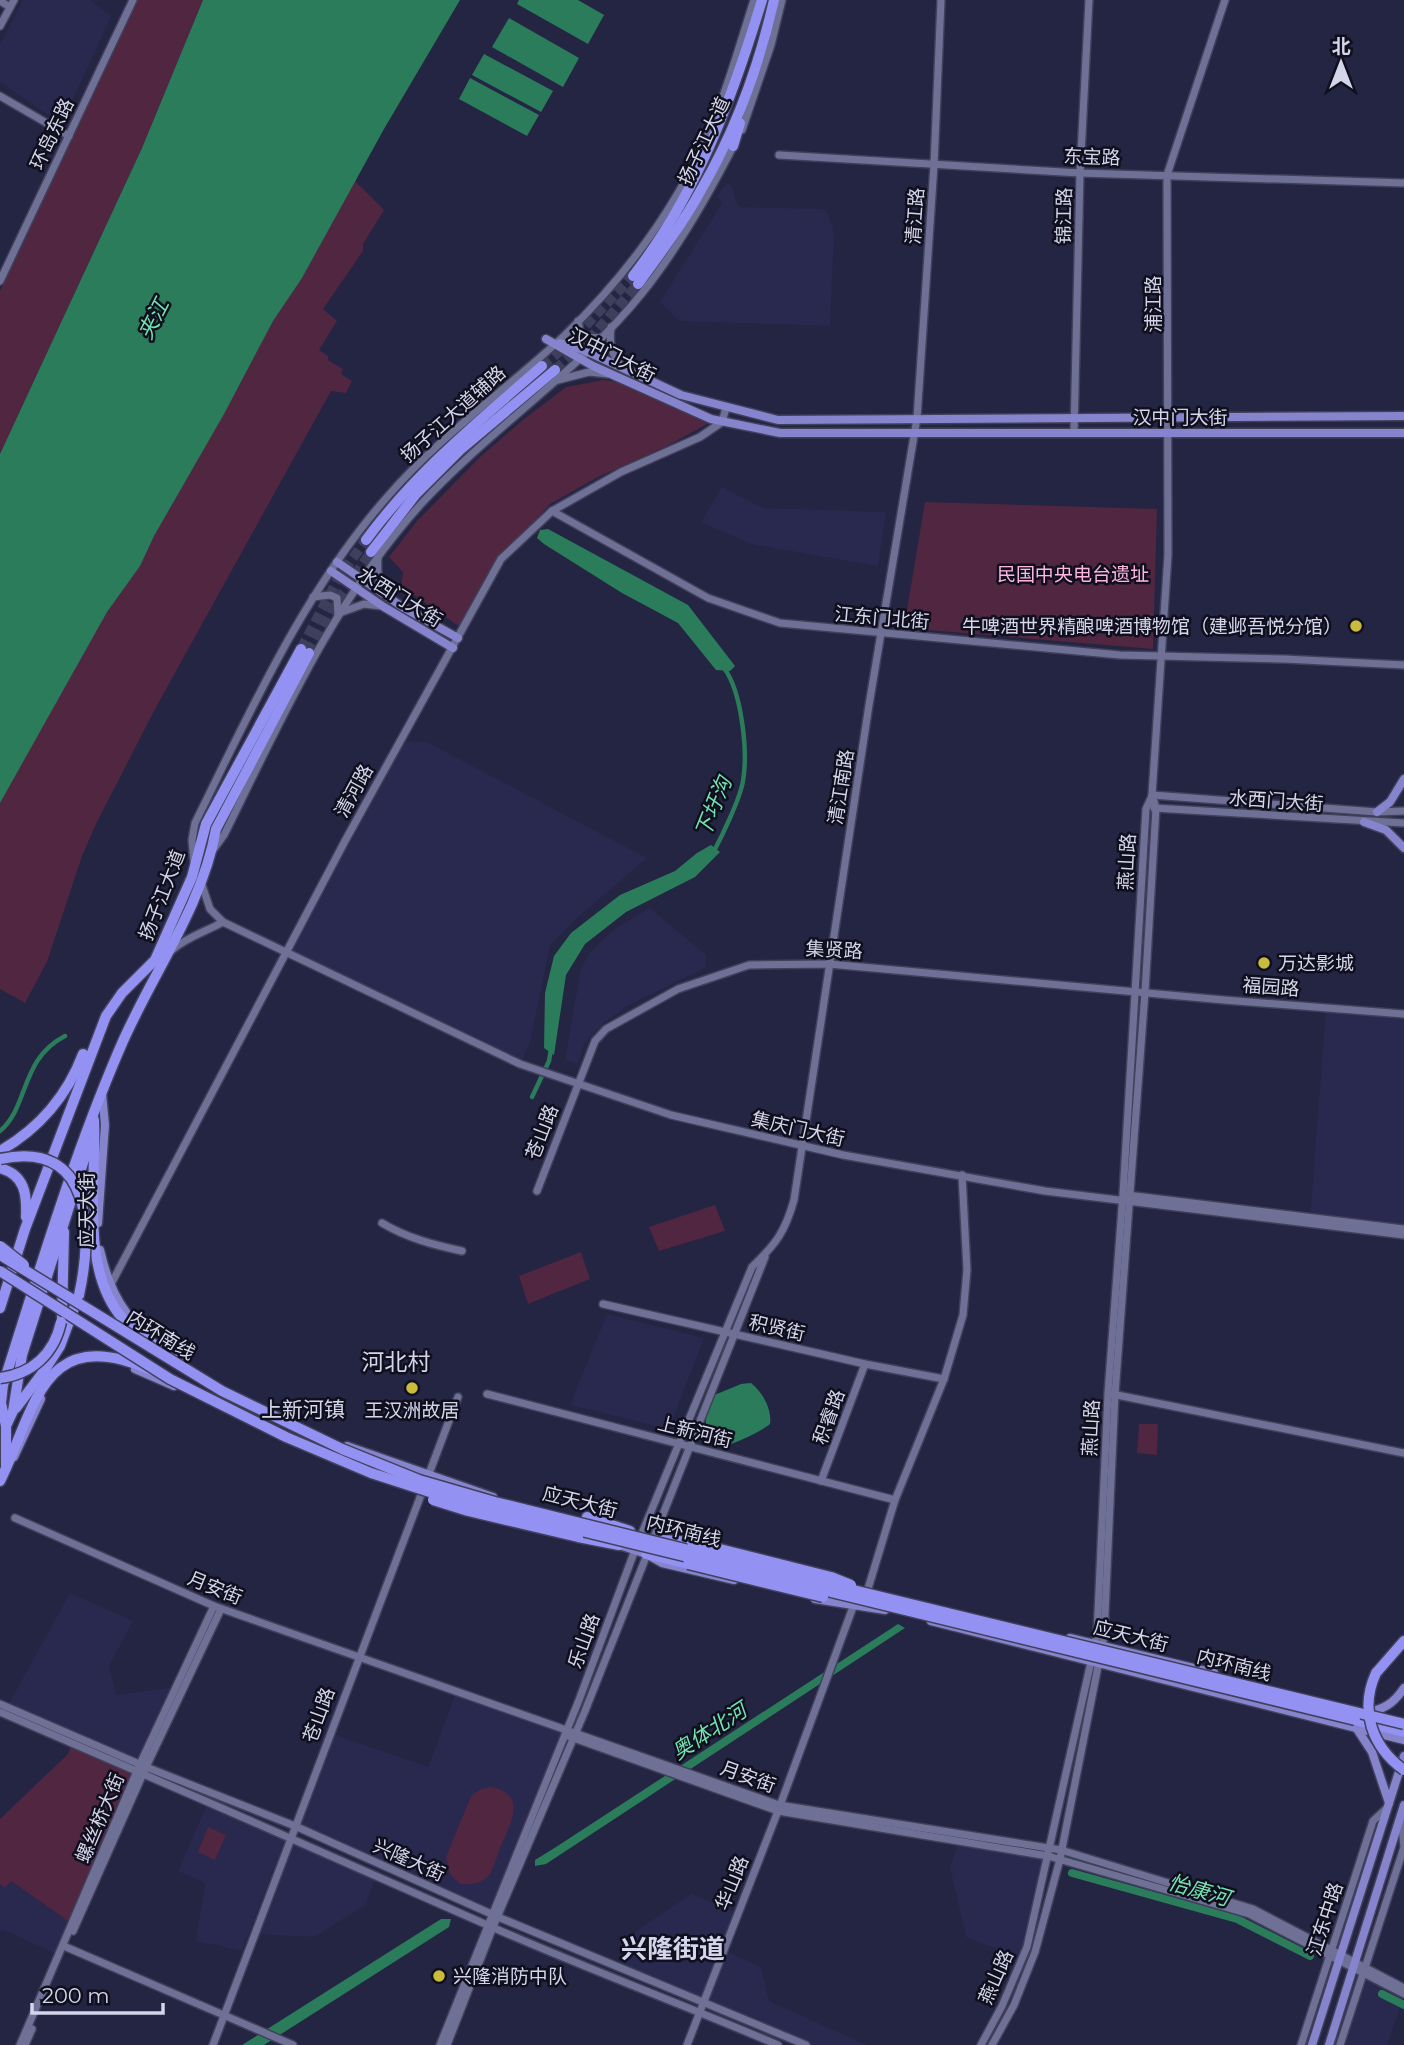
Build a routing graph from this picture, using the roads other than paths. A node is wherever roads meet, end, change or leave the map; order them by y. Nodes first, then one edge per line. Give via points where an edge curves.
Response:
1 (130, 0) edge
2 (754, 0) edge
3 (762, 0) edge
4 (774, 0) edge
5 (782, 0) edge
6 (941, 0) edge
7 (1089, 0) edge
8 (1225, 0) edge
9 (0, 1) edge
10 (12, 4) edge
11 (0, 26) edge
12 (746, 91) junction
13 (0, 96) edge
14 (721, 119) junction
15 (66, 135) junction
16 (704, 143) junction
17 (733, 146) junction
18 (779, 155) dead end
19 (934, 165) junction
20 (1080, 173) junction
21 (1167, 175) junction
22 (1404, 183) edge
23 (5, 259) edge
24 (0, 270) edge
25 (0, 281) edge
26 (578, 321) junction
27 (612, 325) junction
28 (599, 338) junction
29 (556, 343) junction
30 (586, 351) junction
31 (579, 358) junction
32 (542, 366) tunnel mouth
33 (625, 370) junction
34 (611, 374) junction
35 (555, 376) junction
36 (726, 408) junction
37 (1169, 416) junction
38 (1400, 416) edge
39 (1075, 417) junction
40 (917, 418) junction
41 (722, 422) junction
42 (915, 433) junction
43 (1074, 433) junction
44 (1169, 433) junction
45 (450, 434) junction
46 (1399, 434) edge
47 (473, 451) junction
48 (434, 469) junction
49 (552, 511) junction
50 (366, 540) tunnel mouth
51 (375, 554) junction
52 (337, 562) junction
53 (331, 571) junction
54 (362, 579) junction
55 (356, 588) junction
56 (313, 597) junction
57 (388, 597) junction
58 (381, 606) junction
59 (340, 615) junction
60 (881, 634) junction
61 (458, 638) junction
62 (453, 648) junction
63 (1162, 656) junction
64 (1404, 665) edge
65 (246, 771) junction
66 (1404, 779) edge
67 (1152, 796) junction
68 (1156, 808) junction
69 (1146, 809) junction
70 (1404, 811) edge
71 (1377, 812) junction
72 (233, 818) junction
73 (1364, 822) junction
74 (1404, 823) edge
75 (1404, 848) edge
76 (212, 852) junction
77 (194, 863) junction
78 (201, 882) junction
79 (223, 922) junction
80 (1138, 950) junction
81 (1148, 950) junction
82 (169, 952) junction
83 (287, 952) junction
84 (829, 964) junction
85 (1135, 992) junction
86 (1145, 992) junction
87 (122, 993) junction
88 (1404, 1014) edge
89 (577, 1084) junction
90 (102, 1093) junction
91 (94, 1116) junction
92 (802, 1146) junction
93 (0, 1151) edge
94 (0, 1159) edge
95 (0, 1168) edge
96 (962, 1175) junction
97 (537, 1191) dead end
98 (1126, 1198) junction
99 (66, 1216) junction
100 (382, 1223) dead end
101 (25, 1229) junction
102 (1404, 1229) edge
103 (1404, 1235) edge
104 (0, 1246) edge
105 (462, 1251) dead end
106 (766, 1253) junction
107 (0, 1255) edge
108 (0, 1271) edge
109 (32, 1273) junction
110 (0, 1279) edge
111 (108, 1286) junction
112 (47, 1301) junction
113 (603, 1304) dead end
114 (1, 1305) edge
115 (725, 1333) junction
116 (735, 1335) junction
117 (865, 1364) junction
118 (191, 1374) junction
119 (0, 1378) edge
120 (170, 1379) junction
121 (944, 1379) junction
122 (487, 1394) dead end
123 (1112, 1394) junction
124 (458, 1397) dead end
125 (13, 1411) junction
126 (6, 1426) junction
127 (679, 1445) junction
128 (690, 1447) junction
129 (1404, 1453) edge
130 (376, 1461) junction
131 (6, 1468) junction
132 (372, 1473) junction
133 (426, 1475) junction
134 (0, 1481) edge
135 (821, 1481) junction
136 (419, 1493) junction
137 (895, 1500) junction
138 (15, 1518) dead end
139 (630, 1531) junction
140 (642, 1534) junction
141 (658, 1539) junction
142 (619, 1545) junction
143 (635, 1550) junction
144 (646, 1553) junction
145 (867, 1591) junction
146 (876, 1602) junction
147 (218, 1607) junction
148 (853, 1607) junction
149 (1404, 1641) edge
150 (1099, 1645) junction
151 (357, 1655) junction
152 (1095, 1662) junction
153 (1404, 1688) edge
154 (0, 1704) edge
155 (0, 1712) edge
156 (1362, 1713) junction
157 (1355, 1726) junction
158 (1404, 1727) edge
159 (566, 1733) junction
160 (575, 1736) junction
161 (1404, 1740) edge
162 (1404, 1756) edge
163 (141, 1770) junction
164 (1404, 1770) edge
165 (1388, 1805) junction
166 (779, 1808) junction
167 (1403, 1810) edge
168 (293, 1825) junction
169 (289, 1835) junction
170 (1062, 1850) junction
171 (1049, 1852) junction
172 (1060, 1859) junction
173 (495, 1915) junction
174 (490, 1926) junction
175 (66, 1947) junction
176 (1331, 1953) junction
177 (1340, 1958) junction
178 (1352, 1965) junction
179 (1363, 1970) junction
180 (1404, 1988) edge
181 (1404, 1994) edge
182 (703, 2002) junction
183 (699, 2012) junction
184 (222, 2015) junction
185 (20, 2045) edge
186 (26, 2045) edge
187 (211, 2045) edge
188 (293, 2045) edge
189 (440, 2045) edge
190 (447, 2045) edge
191 (687, 2045) edge
192 (778, 2045) edge
193 (806, 2045) edge
194 (981, 2045) edge
195 (992, 2045) edge
196 (1301, 2045) edge
197 (1312, 2045) edge
198 (1329, 2045) edge
199 (1340, 2045) edge

1 - 15 street, 环岛东路
2 - 16 street, 扬子江大道辅路
3 - 14 highway, 扬子江大道
4 - 12 highway, 扬子江大道
5 - 17 street via 755,94
6 - 19 street, 清江路
7 - 20 street, 锦江路
8 - 21 street, 浦江路
9 - 10 street
10 - 11 street
12 - 14 highway, 扬子江大道 via 702,190 681,225 636,280 677,213
12 - 17 highway
13 - 15 street
14 - 16 highway
15 - 23 street, 环岛东路
16 - 26 street, 扬子江大道辅路 via 630,264
17 - 27 street via 672,251
18 - 19 street, 东宝路
19 - 20 street, 东宝路
19 - 40 street, 清江路
20 - 21 street, 东宝路
20 - 39 street, 锦江路
21 - 22 street, 东宝路
21 - 37 street, 浦江路
23 - 24 street, 环岛东路
23 - 25 street, 环岛东路
26 - 28 street via 585,337
26 - 29 street, 扬子江大道辅路
27 - 28 street
27 - 33 street via 609,343
28 - 30 street
29 - 30 main road, 汉中门大街
29 - 31 main road, 汉中门大街
29 - 45 street, 扬子江大道辅路
30 - 31 street
30 - 33 main road, 汉中门大街
31 - 34 main road, 汉中门大街
31 - 35 street
32 - 48 highway via 477,421
33 - 36 main road, 汉中门大街 via 681,395
34 - 35 street
34 - 41 main road, 汉中门大街
35 - 47 street
35 - 48 highway
36 - 40 main road, 汉中门大街 via 778,420
36 - 41 street
37 - 38 main road, 汉中门大街
37 - 39 main road, 汉中门大街
37 - 44 street, 浦江路
38 - 46 main road
39 - 40 main road, 汉中门大街
39 - 43 street, 锦江路
40 - 42 street, 清江路
41 - 42 main road, 汉中门大街 via 780,433
41 - 49 street, 清河路 via 701,437 621,472
42 - 43 main road, 汉中门大街
42 - 60 street, 清江南路
43 - 44 main road, 汉中门大街
44 - 46 main road, 汉中门大街
44 - 63 street, 燕山路
45 - 48 street
45 - 52 street, 扬子江大道辅路 via 388,496
47 - 48 street
47 - 51 street
48 - 50 highway via 414,481
48 - 51 highway
49 - 60 street, 江东门北街 via 708,597 779,623
49 - 61 street, 清河路 via 501,559
51 - 54 street
51 - 57 street via 380,585
52 - 53 street, 扬子江大道辅路
52 - 54 main road, 水西门大街
53 - 55 main road, 水西门大街
53 - 56 street, 扬子江大道辅路
54 - 55 street
54 - 57 main road, 水西门大街
55 - 58 main road, 水西门大街
55 - 59 street
56 - 59 street via 337,598
56 - 77 street, 扬子江大道辅路 via 195,823
57 - 61 main road, 水西门大街
58 - 59 street via 364,604
58 - 62 main road, 水西门大街
59 - 72 street via 278,724
60 - 63 street, 江东门北街
60 - 84 street, 清江南路
61 - 62 street, 清河路
62 - 83 street, 清河路
63 - 64 street, 江东门北街
63 - 67 street, 燕山路
65 - 72 street
65 - 76 highway, 扬子江大道 via 216,829
65 - 77 highway, 扬子江大道 via 305,651 206,824
66 - 71 main road via 1390,802
67 - 68 street, 燕山路
67 - 69 street, 燕山路
67 - 71 street, 水西门大街
68 - 69 street, 水西门大街
68 - 73 street, 水西门大街
68 - 81 street, 燕山路
69 - 80 street, 燕山路
70 - 71 street, 水西门大街
72 - 76 street
73 - 74 street, 水西门大街
73 - 75 main road via 1386,830
76 - 78 highway, 扬子江大道
77 - 87 highway, 扬子江大道 via 155,960
78 - 79 street via 210,909
78 - 82 highway, 扬子江大道
79 - 82 street via 183,940
79 - 83 street, 集庆门大街
80 - 81 street
80 - 85 street, 燕山路
81 - 86 street, 燕山路
82 - 90 highway, 扬子江大道 via 121,1044
83 - 89 street, 集庆门大街 via 534,1069
83 - 111 street, 清河路
84 - 85 street, 集贤路
84 - 89 street, 集贤路 via 749,965 678,989 606,1029 595,1041
84 - 92 street, 清江南路
85 - 86 street, 福园路
85 - 98 street, 燕山路
86 - 88 street, 福园路
86 - 98 street, 燕山路
87 - 93 highway via 103,1009 67,1088 48,1113
87 - 101 highway, 扬子江大道 via 93,1046
89 - 92 street, 集庆门大街 via 671,1115
89 - 97 street, 苍山路
90 - 91 highway, 扬子江大道
90 - 111 main road, 应天大街 via 105,1125 98,1231
91 - 99 highway, 扬子江大道 via 89,1149
91 - 111 highway via 93,1240
91 - 126 highway, 扬子江大道 via 3,1385
92 - 96 street, 集庆门大街
92 - 106 street, 乐山路 via 787,1226
94 - 125 highway, bridge via 41,1158 64,1172 80,1193 86,1219 79,1295 60,1346
95 - 101 highway via 16,1175 26,1191
96 - 98 street, 集庆门大街 via 1045,1191
96 - 121 street via 966,1299
98 - 102 street, 集庆门大街
98 - 103 street, 集庆门大街
98 - 123 street, 燕山路
99 - 119 highway, bridge via 61,1322 54,1344 23,1373
99 - 125 highway, 扬子江大道 via 22,1354
100 - 105 street via 425,1242
101 - 114 highway, 扬子江大道
104 - 109 highway, bridge
106 - 115 street, 乐山路 via 752,1267
106 - 116 street, 乐山路
107 - 109 highway, 内环南线, bridge
108 - 112 highway, 内环南线, bridge
109 - 118 highway, 内环南线, bridge
110 - 112 highway, bridge
111 - 118 highway, bridge via 123,1319
111 - 133 main road, 应天大街 via 135,1324 195,1371 348,1447
112 - 120 highway, 内环南线, bridge
113 - 115 street, 积贤街
115 - 116 street, 积贤街
115 - 127 street, 乐山路
116 - 117 street, 积贤街
116 - 128 street, 乐山路
117 - 121 street, 积贤街
117 - 135 street, 积睿路
118 - 130 highway, 内环南线, bridge via 259,1411
120 - 131 highway, bridge via 98,1355 63,1365 42,1386
120 - 132 highway, 内环南线, bridge via 286,1437
121 - 137 street
122 - 127 street, 上新河街
123 - 129 street
123 - 150 street, 燕山路 via 1104,1636
124 - 133 street, 苍山路
125 - 126 highway, 扬子江大道
126 - 131 highway, 扬子江大道
127 - 128 street, 上新河街
127 - 140 street, 乐山路
128 - 135 street, 上新河街
128 - 141 street, 乐山路
130 - 139 highway, bridge
130 - 146 highway, 内环南线, bridge via 419,1480 495,1502
131 - 134 highway
131 - 136 main road, 应天大街 via 53,1381 77,1364 101,1361 149,1375 300,1447
132 - 142 highway, bridge via 405,1490 468,1511
132 - 146 highway, 内环南线, bridge via 439,1495
133 - 136 street, 苍山路
133 - 139 main road, 应天大街 via 496,1498
135 - 137 street, 上新河街
136 - 142 main road, 应天大街
136 - 151 street, 苍山路
137 - 145 street
138 - 147 street, 月安街
139 - 140 main road, 应天大街
140 - 141 main road, 应天大街
140 - 143 street, 乐山路
141 - 144 street, 乐山路
141 - 145 main road, 应天大街
141 - 146 highway, bridge via 692,1542 831,1577
142 - 143 main road, 应天大街
143 - 144 main road, 应天大街
143 - 159 street, 乐山路
144 - 146 main road, 应天大街
144 - 146 highway, bridge via 810,1595
144 - 148 main road, 应天大街 via 662,1563
144 - 160 street, 乐山路
145 - 150 main road, 应天大街
146 - 148 main road, 应天大街
146 - 152 main road, 应天大街
146 - 158 highway, 内环南线, bridge
147 - 151 street, 月安街
147 - 163 street, 螺丝桥大街
148 - 166 street, 华山路
149 - 164 highway, bridge via 1376,1673 1368,1701 1376,1741
150 - 152 street, 燕山路
150 - 156 main road, 应天大街
151 - 159 street, 月安街
151 - 168 street, 苍山路
152 - 157 main road, 应天大街
152 - 170 street, 燕山路
152 - 171 street, 燕山路
153 - 156 main road via 1379,1711
154 - 163 street, 兴隆大街
155 - 163 street, 兴隆大街
156 - 158 main road, 应天大街
157 - 161 main road, 应天大街
157 - 165 main road via 1371,1752
159 - 160 street, 月安街
159 - 173 street, 乐山路
160 - 166 street, 月安街
160 - 173 street, 乐山路
162 - 165 main road, 江东中路
163 - 168 street, 兴隆大街
163 - 169 street, 兴隆大街
163 - 175 street, 螺丝桥大街
163 - 185 street, 螺丝桥大街
165 - 176 street, 江东中路 via 1373,1821
165 - 177 main road, 江东中路
166 - 171 street, 月安街
166 - 182 street, 华山路
167 - 178 main road, 江东中路
167 - 179 street, 江东中路 via 1404,1847
168 - 169 street, 苍山路
168 - 173 street, 兴隆大街
169 - 174 street, 兴隆大街
169 - 184 street, 苍山路
170 - 171 street
170 - 172 street, 燕山路
170 - 176 street via 1253,1909
171 - 172 street
171 - 194 street, 燕山路 via 1023,1959
172 - 176 street via 1249,1914
172 - 195 street, 燕山路 via 1035,1952
173 - 174 street, 乐山路
173 - 182 street, 兴隆大街
174 - 183 street, 兴隆大街
174 - 189 street, 乐山路
174 - 190 street, 乐山路
175 - 184 street
175 - 186 street, 螺丝桥大街
176 - 177 street
176 - 196 street, 江东中路
177 - 178 street
177 - 197 main road, 江东中路
178 - 179 street
178 - 198 main road, 江东中路
179 - 180 street
179 - 181 street
179 - 199 street, 江东中路
182 - 183 street, 华山路
182 - 193 street, 兴隆大街
183 - 191 street, 华山路
183 - 192 street, 兴隆大街
184 - 187 street, 苍山路
184 - 188 street

